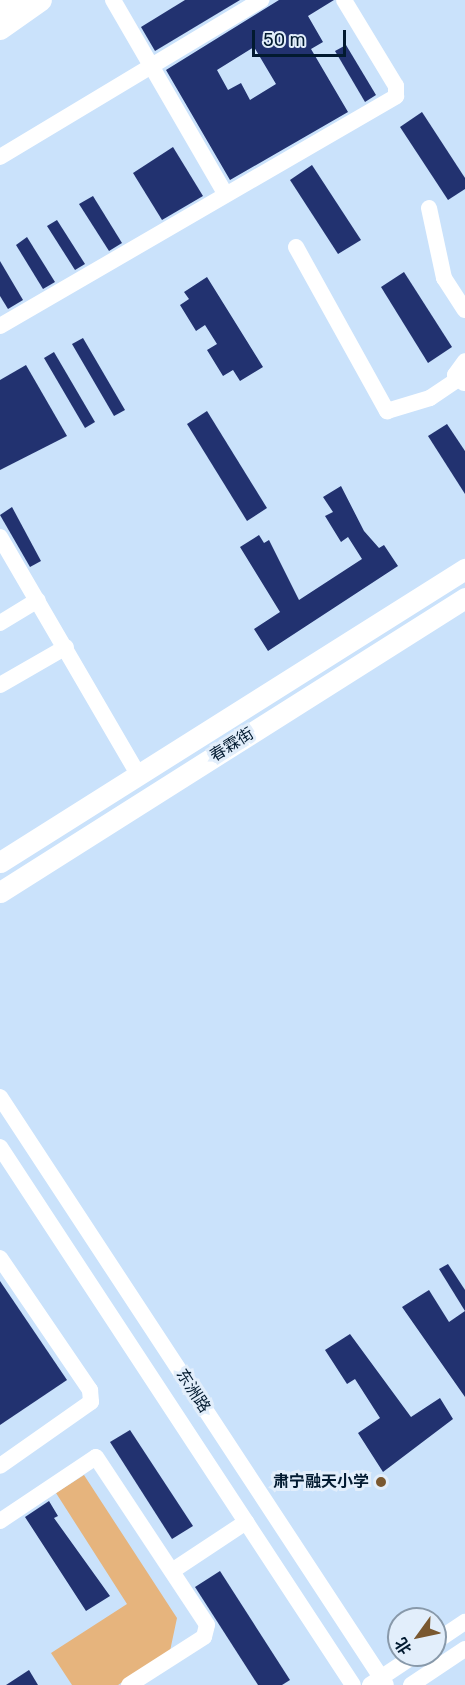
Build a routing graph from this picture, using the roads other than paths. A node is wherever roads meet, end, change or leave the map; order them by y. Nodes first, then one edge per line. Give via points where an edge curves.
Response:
1 (13, 0) edge
2 (41, 0) edge
3 (113, 0) edge
4 (261, 0) edge
5 (344, 0) edge
6 (0, 9) edge
7 (0, 30) edge
8 (151, 66) junction
9 (0, 157) edge
10 (225, 193) junction
11 (429, 208) dead end
12 (296, 247) dead end
13 (465, 310) edge
14 (0, 326) edge
15 (465, 362) edge
16 (461, 381) edge
17 (0, 537) edge
18 (465, 568) edge
19 (465, 598) edge
20 (38, 600) junction
21 (0, 623) edge
22 (66, 647) junction
23 (0, 685) edge
24 (138, 774) junction
25 (0, 862) edge
26 (0, 892) edge
27 (0, 1097) edge
28 (0, 1147) edge
29 (0, 1258) edge
30 (0, 1466) edge
31 (0, 1521) edge
32 (246, 1522) junction
33 (172, 1571) junction
34 (465, 1622) edge
35 (447, 1634) edge
36 (465, 1649) edge
37 (400, 1667) edge
38 (379, 1683) edge
39 (129, 1685) edge
40 (353, 1685) edge
41 (411, 1685) edge

1 - 6 main road
2 - 7 main road
3 - 8 street
4 - 8 street
5 - 10 street via 396,86 396,96
8 - 9 street
8 - 10 street
10 - 14 street
11 - 13 street via 444,278
12 - 16 street via 387,411 430,398
15 - 16 street
17 - 20 street
18 - 24 main road, 春霖街
19 - 26 main road, 春霖街
20 - 21 street
20 - 22 street
22 - 23 street
22 - 24 street
24 - 25 main road, 春霖街
27 - 38 street, 东洲路
28 - 32 street, 东洲路
29 - 30 street via 90,1390 91,1402
31 - 33 street via 96,1457
32 - 33 street
32 - 40 street, 东洲路
33 - 39 street via 207,1625 204,1637
34 - 35 street
36 - 41 street
37 - 38 street

